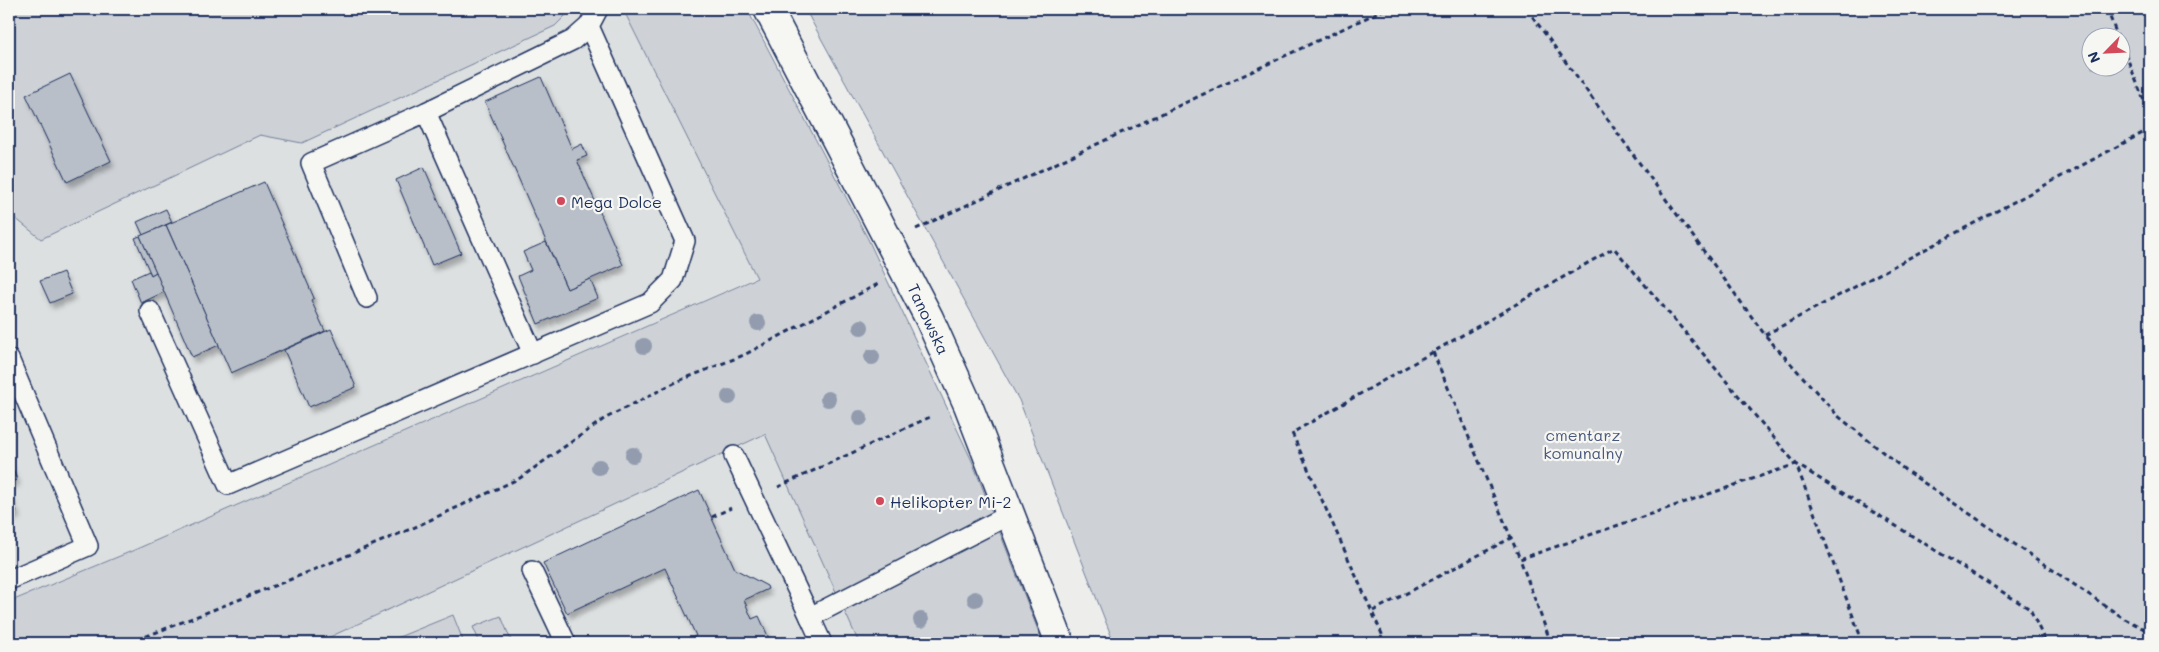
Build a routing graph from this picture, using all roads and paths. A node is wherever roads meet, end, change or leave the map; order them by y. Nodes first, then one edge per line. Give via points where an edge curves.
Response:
1 (598, 9) edge
2 (768, 9) edge
3 (1385, 9) edge
4 (1527, 9) edge
5 (2107, 9) edge
6 (589, 26) junction
7 (2114, 28) edge
8 (2132, 70) edge
9 (426, 112) junction
10 (2150, 116) edge
11 (2150, 129) edge
12 (891, 241) junction
13 (905, 270) junction
14 (367, 298) dead end
15 (150, 311) dead end
16 (1765, 336) junction
17 (1433, 352) junction
18 (533, 354) junction
19 (9, 359) edge
20 (932, 416) dead end
21 (734, 456) dead end
22 (1796, 464) junction
23 (754, 498) junction
24 (1011, 514) junction
25 (712, 517) dead end
26 (1511, 538) junction
27 (1520, 559) junction
28 (532, 571) dead end
29 (9, 580) edge
30 (1373, 611) junction
31 (810, 617) junction
32 (2150, 632) edge
33 (129, 643) edge
34 (566, 643) edge
35 (822, 643) edge
36 (1060, 643) edge
37 (1386, 643) edge
38 (1551, 643) edge
39 (1864, 643) edge
40 (2046, 643) edge

1 - 6 lane
2 - 12 main road, Tanowska
3 - 12 path
4 - 16 path
5 - 7 path
6 - 9 lane via 574,40
6 - 18 lane via 685,241 673,280 650,303
8 - 10 path
9 - 14 lane via 311,163
9 - 18 lane
11 - 16 path
12 - 13 main road, Tanowska
13 - 24 main road, Tanowska via 968,405
13 - 33 path via 744,355 676,382 604,419 520,478 376,544
15 - 18 lane via 228,485
16 - 32 path via 1838,416 1906,470 2125,619
17 - 22 path via 1614,248
17 - 26 path
17 - 30 path via 1292,432
19 - 29 lane via 88,546
20 - 23 path
21 - 23 lane
22 - 27 path
22 - 39 path
22 - 40 path via 2030,609
23 - 25 path
23 - 31 lane
24 - 31 lane
24 - 36 main road, Tanowska
26 - 27 path
26 - 30 path
27 - 38 path
28 - 34 lane
30 - 37 path
31 - 35 lane

